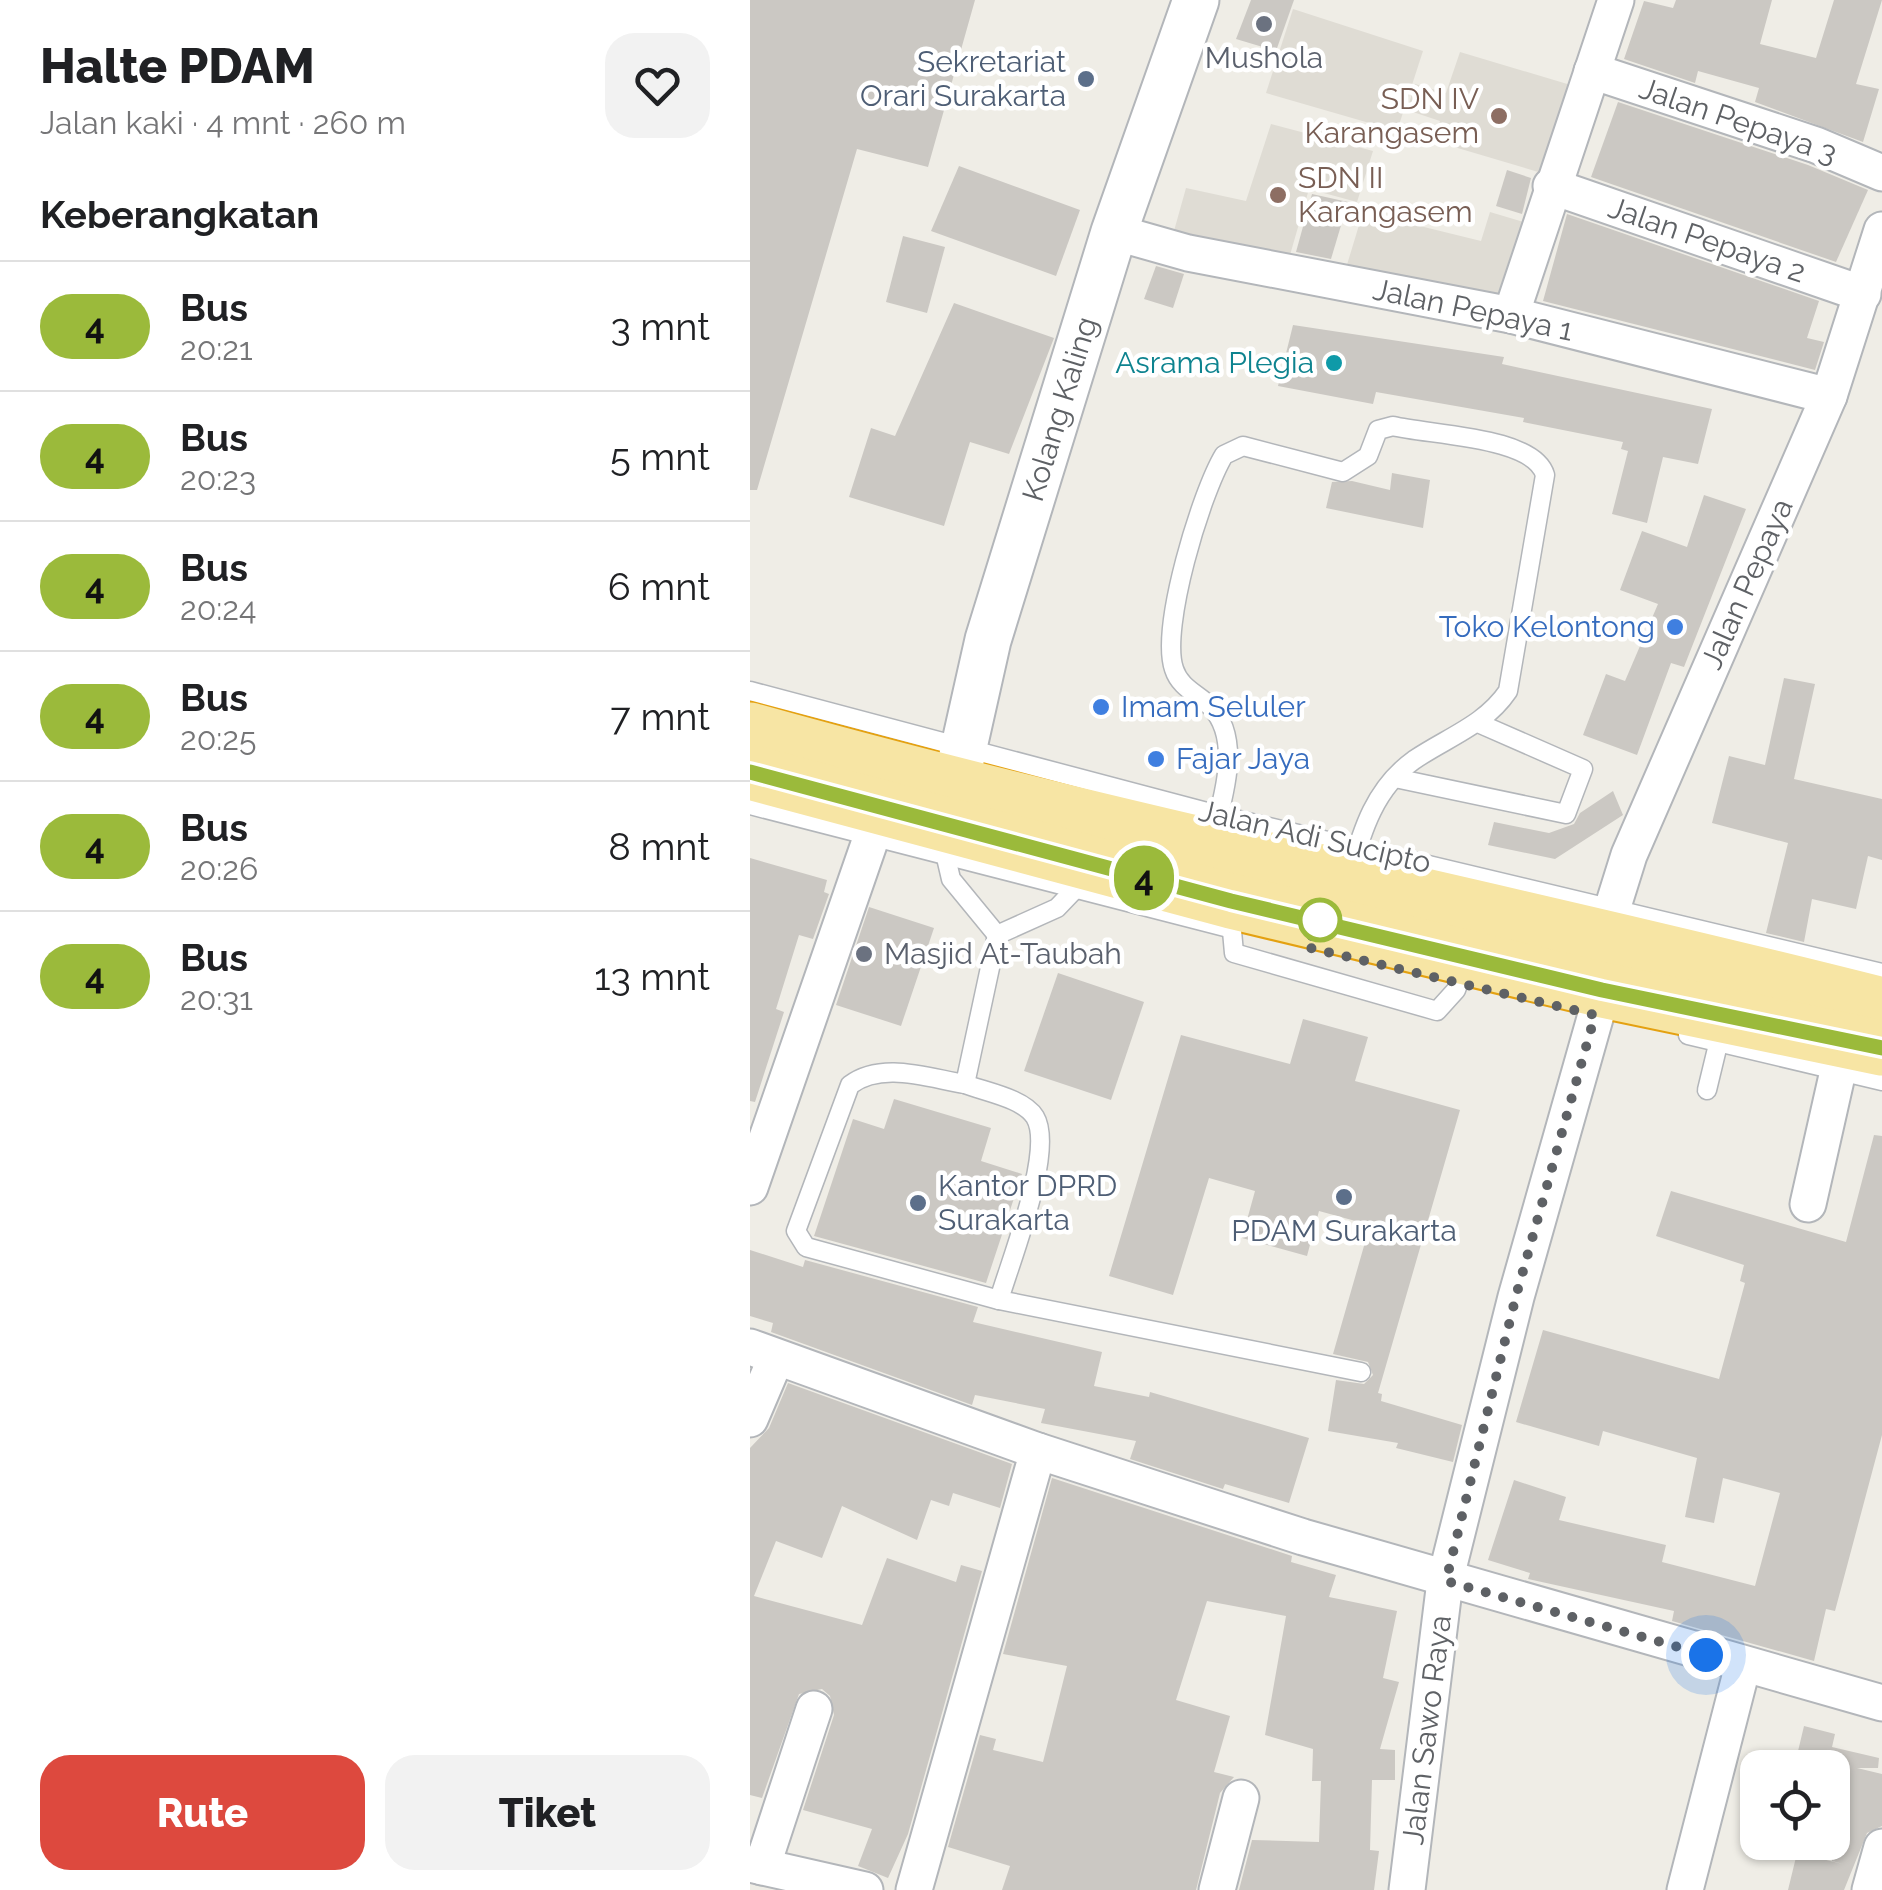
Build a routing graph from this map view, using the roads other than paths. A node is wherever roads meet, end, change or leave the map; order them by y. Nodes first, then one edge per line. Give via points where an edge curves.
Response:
1 (1196, 0) edge
2 (1616, 0) edge
3 (1592, 71) junction
4 (1882, 173) edge
5 (1551, 186) junction
6 (1882, 230) edge
7 (1114, 232) junction
8 (1864, 294) junction
9 (1511, 315) junction
10 (1829, 396) junction
11 (750, 691) edge
12 (1478, 723) junction
13 (750, 730) edge
14 (750, 772) edge
15 (1395, 778) junction
16 (952, 804) junction
17 (750, 805) edge
18 (883, 806) junction
19 (1214, 832) junction
20 (1106, 844) junction
21 (1353, 863) junction
22 (1607, 920) junction
23 (997, 936) junction
24 (1470, 949) junction
25 (1721, 988) junction
26 (1597, 1009) junction
27 (1857, 1025) edge
28 (1666, 1030) dead end
29 (965, 1084) junction
30 (1707, 1090) dead end
31 (750, 1187) edge
32 (1808, 1204) dead end
33 (999, 1300) junction
34 (763, 1352) edge
35 (1361, 1372) dead end
36 (750, 1418) edge
37 (1038, 1452) junction
38 (1446, 1581) junction
39 (1744, 1665) junction
40 (1882, 1702) edge
41 (814, 1709) dead end
42 (1241, 1798) dead end
43 (1882, 1846) edge
44 (756, 1866) edge
45 (864, 1890) edge
46 (914, 1890) edge
47 (1218, 1890) edge
48 (1407, 1890) edge
49 (1684, 1890) edge
50 (1870, 1890) edge

1 - 7 street, Kolang Kaling
2 - 3 street
3 - 4 street, Jalan Pepaya 3
3 - 5 street
5 - 8 street, Jalan Pepaya 2
5 - 9 street
6 - 8 street, Jalan Pepaya
7 - 9 street, Jalan Pepaya 1 via 1188,254
7 - 16 street, Kolang Kaling via 988,640
8 - 10 street, Jalan Pepaya
9 - 10 street, Jalan Pepaya 1
10 - 22 street, Jalan Pepaya
11 - 16 lane, Jalan Adi Sucipto
12 - 15 lane
12 - 15 lane via 1582,769 1566,814
12 - 19 lane via 1508,691 1542,503 1545,476 1538,460 1492,443 1393,426 1378,430 1368,456 1343,472 1266,450 1231,449 1219,464 1170,626 1178,679 1213,709 1226,733 1226,781
13 - 18 highway, Jalan Adi Sucipto
14 - 18 highway, Jalan Adi Sucipto
15 - 21 lane via 1365,818
16 - 18 highway, Jalan Adi Sucipto
16 - 20 highway, Jalan Adi Sucipto
16 - 20 lane, Jalan Adi Sucipto
16 - 23 lane via 951,879
17 - 18 lane, Jalan Adi Sucipto
18 - 31 street
19 - 20 highway, Jalan Adi Sucipto
19 - 21 highway, Jalan Adi Sucipto
20 - 23 lane via 1031,923
20 - 24 highway, Jalan Adi Sucipto via 1237,921
21 - 24 highway, Jalan Adi Sucipto
22 - 24 highway, Jalan Adi Sucipto
22 - 25 highway, Jalan Adi Sucipto
23 - 29 lane
24 - 26 highway, Jalan Adi Sucipto
25 - 26 highway, Jalan Adi Sucipto
25 - 27 highway, Jalan Adi Sucipto
25 - 27 lane, Jalan Adi Sucipto
25 - 28 lane, Jalan Adi Sucipto
25 - 30 lane
26 - 38 street, Jalan Sawo Raya via 1516,1296
27 - 32 street
29 - 33 lane via 1023,1106 1038,1127 1038,1164
29 - 33 lane via 891,1072 850,1084 796,1230 806,1247
33 - 35 lane
34 - 36 street
34 - 37 street
37 - 38 street
37 - 46 street
38 - 39 street
38 - 48 street, Jalan Sawo Raya
39 - 40 street
39 - 49 street
41 - 44 street
42 - 47 street
43 - 50 street
44 - 45 street

